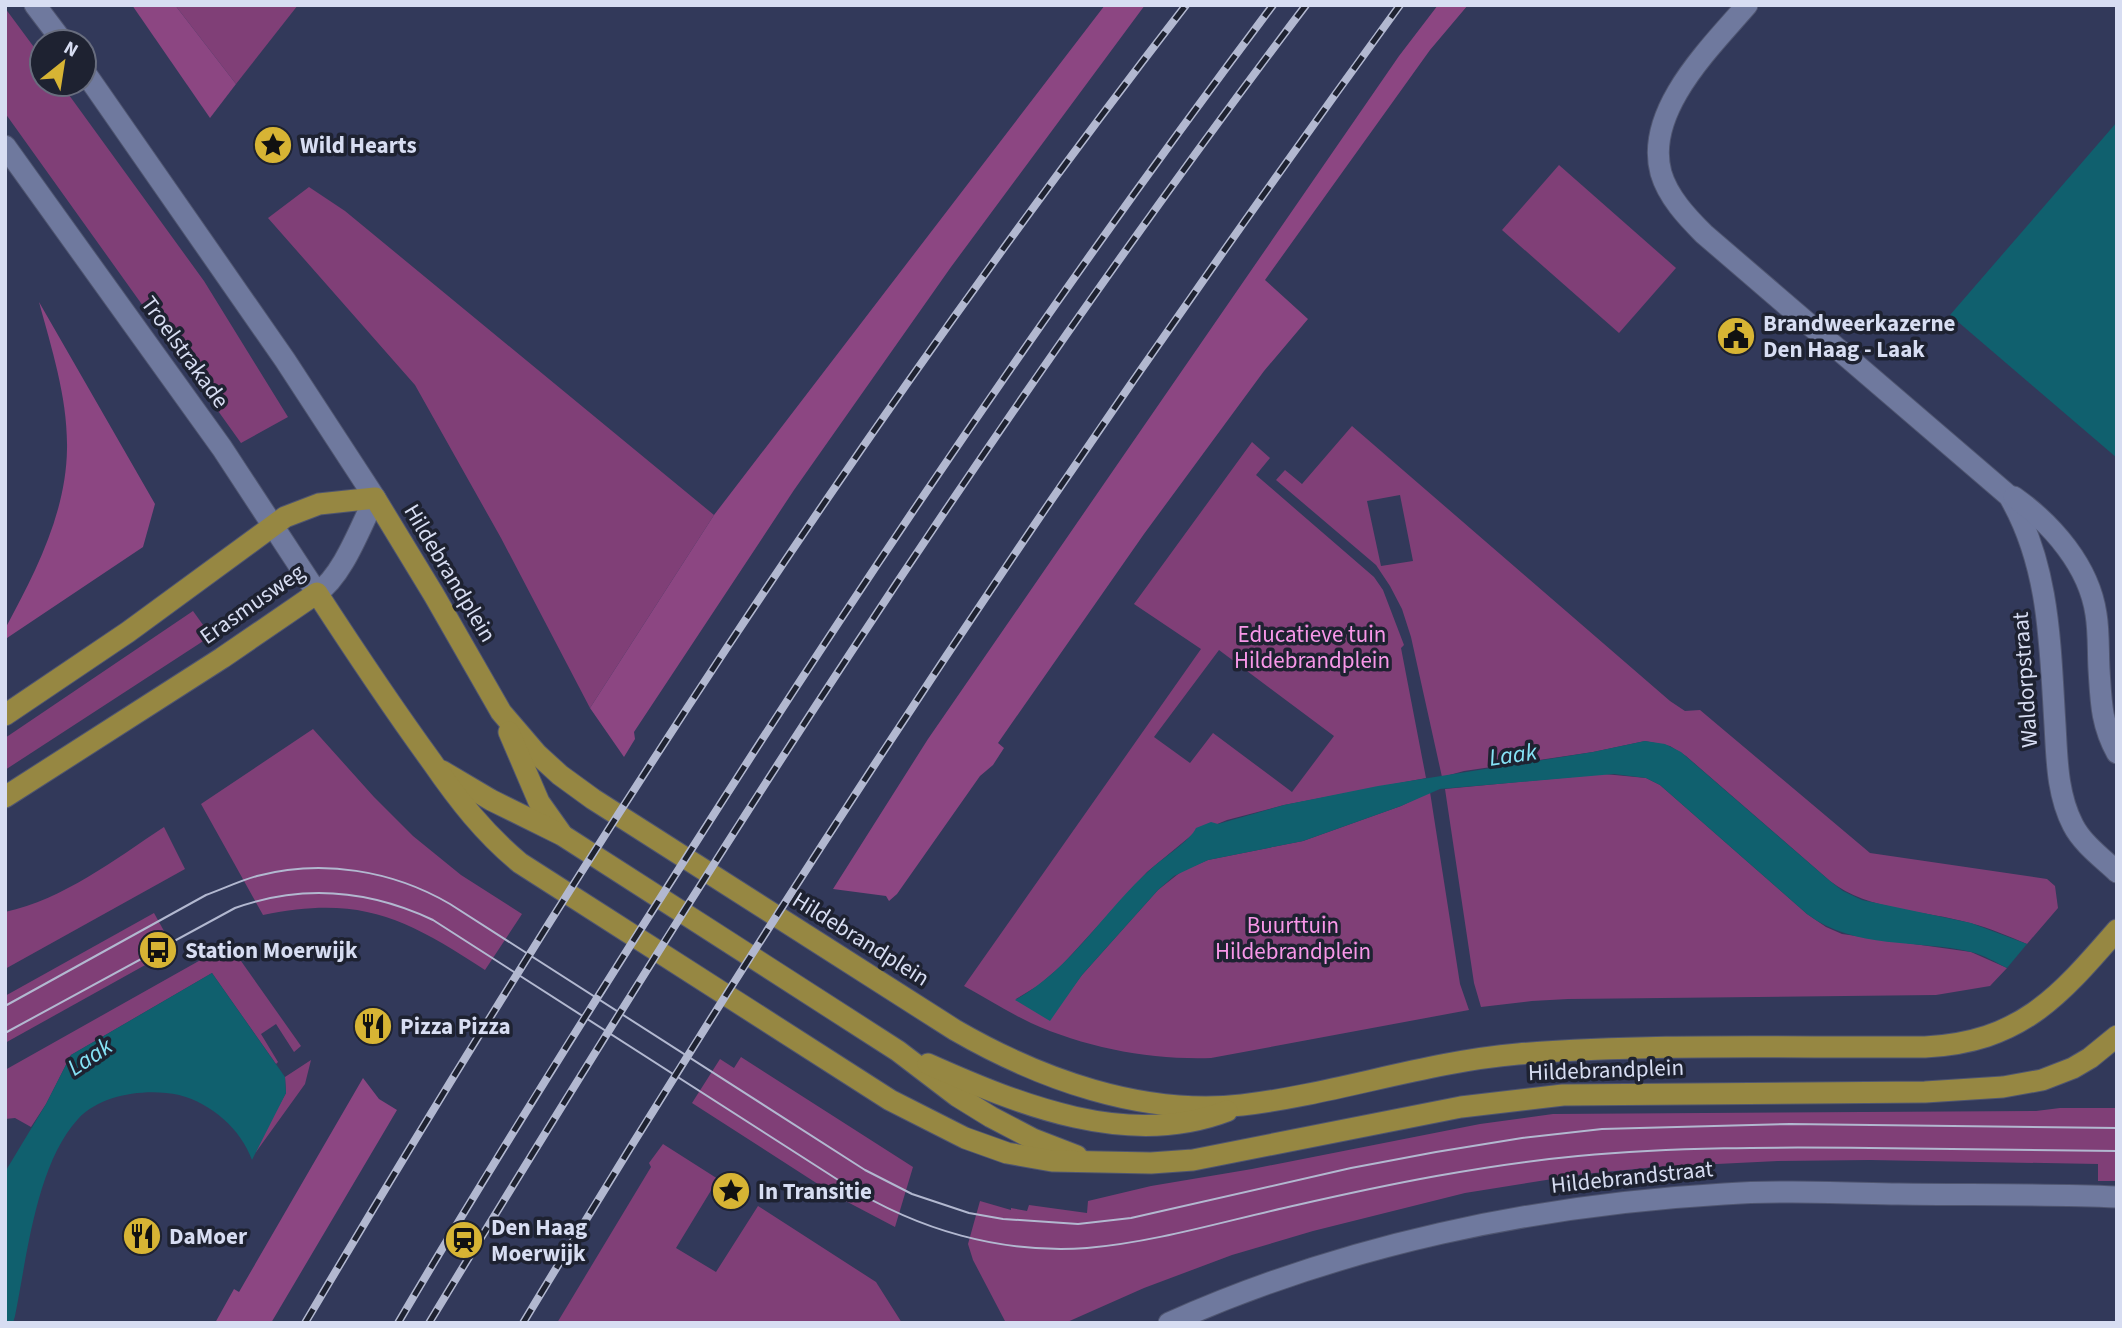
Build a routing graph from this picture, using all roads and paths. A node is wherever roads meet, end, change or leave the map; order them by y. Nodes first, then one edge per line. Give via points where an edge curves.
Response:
1 (35, 5) edge
2 (1747, 5) edge
3 (52, 28) edge
4 (98, 91) edge
5 (5, 146) edge
6 (1992, 480) junction
7 (375, 498) junction
8 (273, 526) junction
9 (317, 593) junction
10 (501, 712) junction
11 (5, 715) edge
12 (2117, 753) edge
13 (432, 763) junction
14 (5, 797) edge
15 (562, 835) junction
16 (2117, 872) edge
17 (2117, 930) edge
18 (2117, 1036) edge
19 (898, 1051) junction
20 (1242, 1105) junction
21 (1090, 1160) junction
22 (2117, 1196) edge
23 (1169, 1323) edge

1 - 3 street
2 - 6 street, Waldorpstraat via 1702,57 1673,101 1658,147 1664,182 1704,234
4 - 7 street
5 - 8 street, Troelstrakade
6 - 12 street, Waldorpstraat via 2046,523 2085,580 2096,615 2103,724
6 - 16 street, Waldorpstraat via 2022,518 2042,578 2065,805 2080,836
7 - 8 main road via 319,504
7 - 9 street, Erasmusweg via 339,568
7 - 10 main road, Hildebrandplein
8 - 9 street, Troelstrakade
8 - 11 main road
9 - 13 main road, Hildebrandplein
9 - 14 main road, Erasmusweg
10 - 15 main road, Hildebrandplein via 539,802
10 - 20 main road, Hildebrandplein via 537,754 593,799 997,1054 1049,1076 1127,1098 1194,1106
13 - 15 main road, Hildebrandplein via 464,785
13 - 21 main road, Hildebrandplein via 474,819 535,874 890,1100 989,1147 1052,1161
15 - 19 main road, Hildebrandplein
17 - 20 main road, Hildebrandplein via 2045,1006 1998,1032 1962,1044 1617,1048 1515,1054
18 - 21 main road, Hildebrandplein via 2073,1068 2003,1087 1925,1092 1563,1094 1461,1107 1193,1160
19 - 20 main road, Hildebrandplein via 1035,1107 1111,1124 1183,1124
19 - 21 main road, Hildebrandplein via 991,1118
22 - 23 street, Hildebrandstraat via 1745,1193 1576,1208 1451,1231 1353,1257 1257,1287

